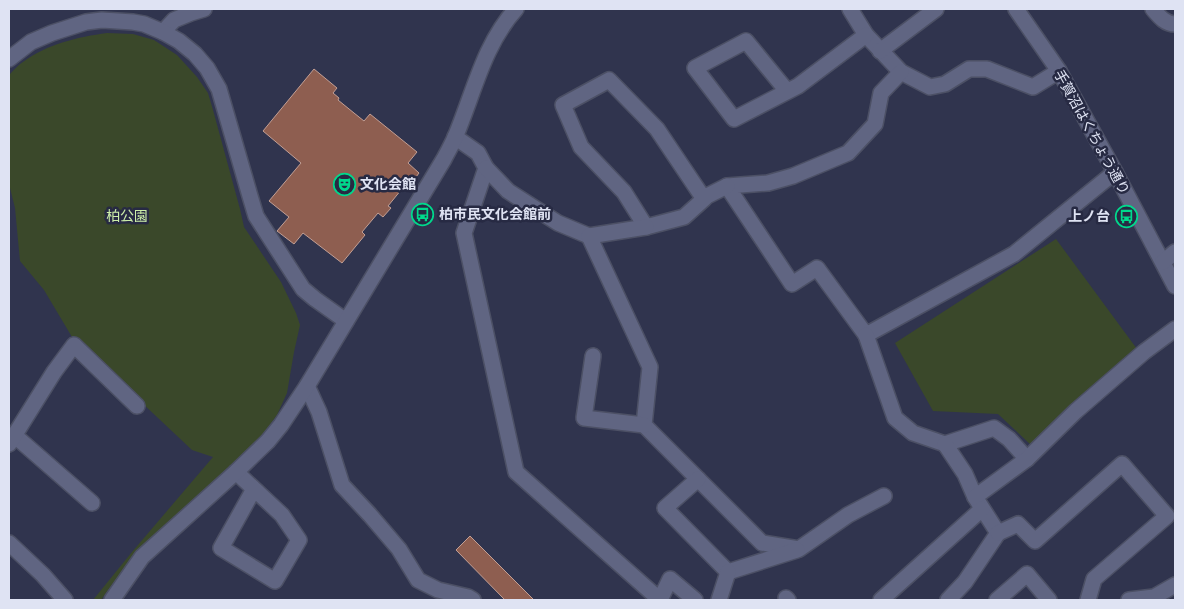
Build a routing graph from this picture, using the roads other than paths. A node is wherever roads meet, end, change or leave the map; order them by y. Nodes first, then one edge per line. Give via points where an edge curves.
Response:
1 (204, 9) edge
2 (516, 9) edge
3 (850, 9) edge
4 (934, 9) edge
5 (1016, 9) edge
6 (1153, 9) edge
7 (1175, 24) edge
8 (163, 32) junction
9 (866, 35) junction
10 (880, 51) junction
11 (9, 59) edge
12 (1059, 71) junction
13 (901, 72) junction
14 (787, 91) junction
15 (455, 137) junction
16 (486, 168) junction
17 (1115, 172) junction
18 (727, 186) junction
19 (704, 199) junction
20 (646, 227) junction
21 (589, 236) junction
22 (1175, 252) edge
23 (1163, 262) junction
24 (1175, 286) edge
25 (346, 321) junction
26 (1175, 328) edge
27 (866, 335) junction
28 (593, 356) dead end
29 (307, 386) junction
30 (137, 406) dead end
31 (644, 425) junction
32 (12, 439) edge
33 (945, 444) junction
34 (1027, 459) junction
35 (236, 472) junction
36 (698, 479) junction
37 (254, 489) junction
38 (884, 496) dead end
39 (92, 503) dead end
40 (978, 503) junction
41 (998, 532) junction
42 (9, 543) edge
43 (799, 549) junction
44 (728, 572) junction
45 (1175, 585) edge
46 (65, 600) edge
47 (112, 600) edge
48 (473, 600) edge
49 (695, 600) edge
50 (718, 600) edge
51 (881, 600) edge
52 (948, 600) edge
53 (997, 600) edge
54 (1049, 600) edge
55 (1088, 600) edge
56 (1129, 600) edge

1 - 8 street via 174,20
2 - 15 street via 496,37 480,69
3 - 9 street
4 - 10 street
5 - 12 street, 手賀沼はくちょう通り
6 - 7 street via 1159,17
8 - 11 street via 133,22 86,22 31,42
8 - 25 street via 195,54 214,79 256,216 276,248 303,289
9 - 10 street
9 - 14 street
10 - 13 street
12 - 13 street via 1033,87 987,70 969,68 945,84 930,87
12 - 17 street, 手賀沼はくちょう通り
13 - 18 street via 881,93 874,124 848,153 768,183
14 - 14 street via 734,119 694,68 746,41
15 - 16 street via 478,152
15 - 25 street
16 - 21 street via 508,191 558,223
16 - 49 street via 464,233 516,472 660,600 670,578
17 - 23 street, 手賀沼はくちょう通り
17 - 27 street via 1014,254
18 - 19 street
18 - 27 street via 792,284 817,268
19 - 20 street via 684,216
19 - 20 street via 657,130 609,80 563,105 581,147 624,192
20 - 21 street
21 - 31 street via 650,367
22 - 23 street
23 - 24 street, 手賀沼はくちょう通り
25 - 29 street
26 - 34 street via 1084,405
27 - 33 street via 895,418 913,433
28 - 31 street via 584,418
29 - 35 street via 274,434
29 - 48 street via 319,412 342,485 398,548 418,580 438,590
30 - 32 street via 74,346
31 - 36 street
32 - 39 street
33 - 34 street via 994,428
33 - 40 street
34 - 40 street
35 - 37 street
35 - 47 street via 142,557
36 - 43 street via 762,543
36 - 44 street via 665,508
37 - 37 street via 282,516 299,540 275,581 221,548
38 - 43 street via 848,515
40 - 41 street
40 - 51 street
41 - 52 street via 965,582
41 - 55 street via 1018,524 1035,542 1122,464 1167,516 1094,579
42 - 46 street
43 - 44 street
44 - 50 street
45 - 56 street via 1154,597
53 - 54 street via 1027,574

